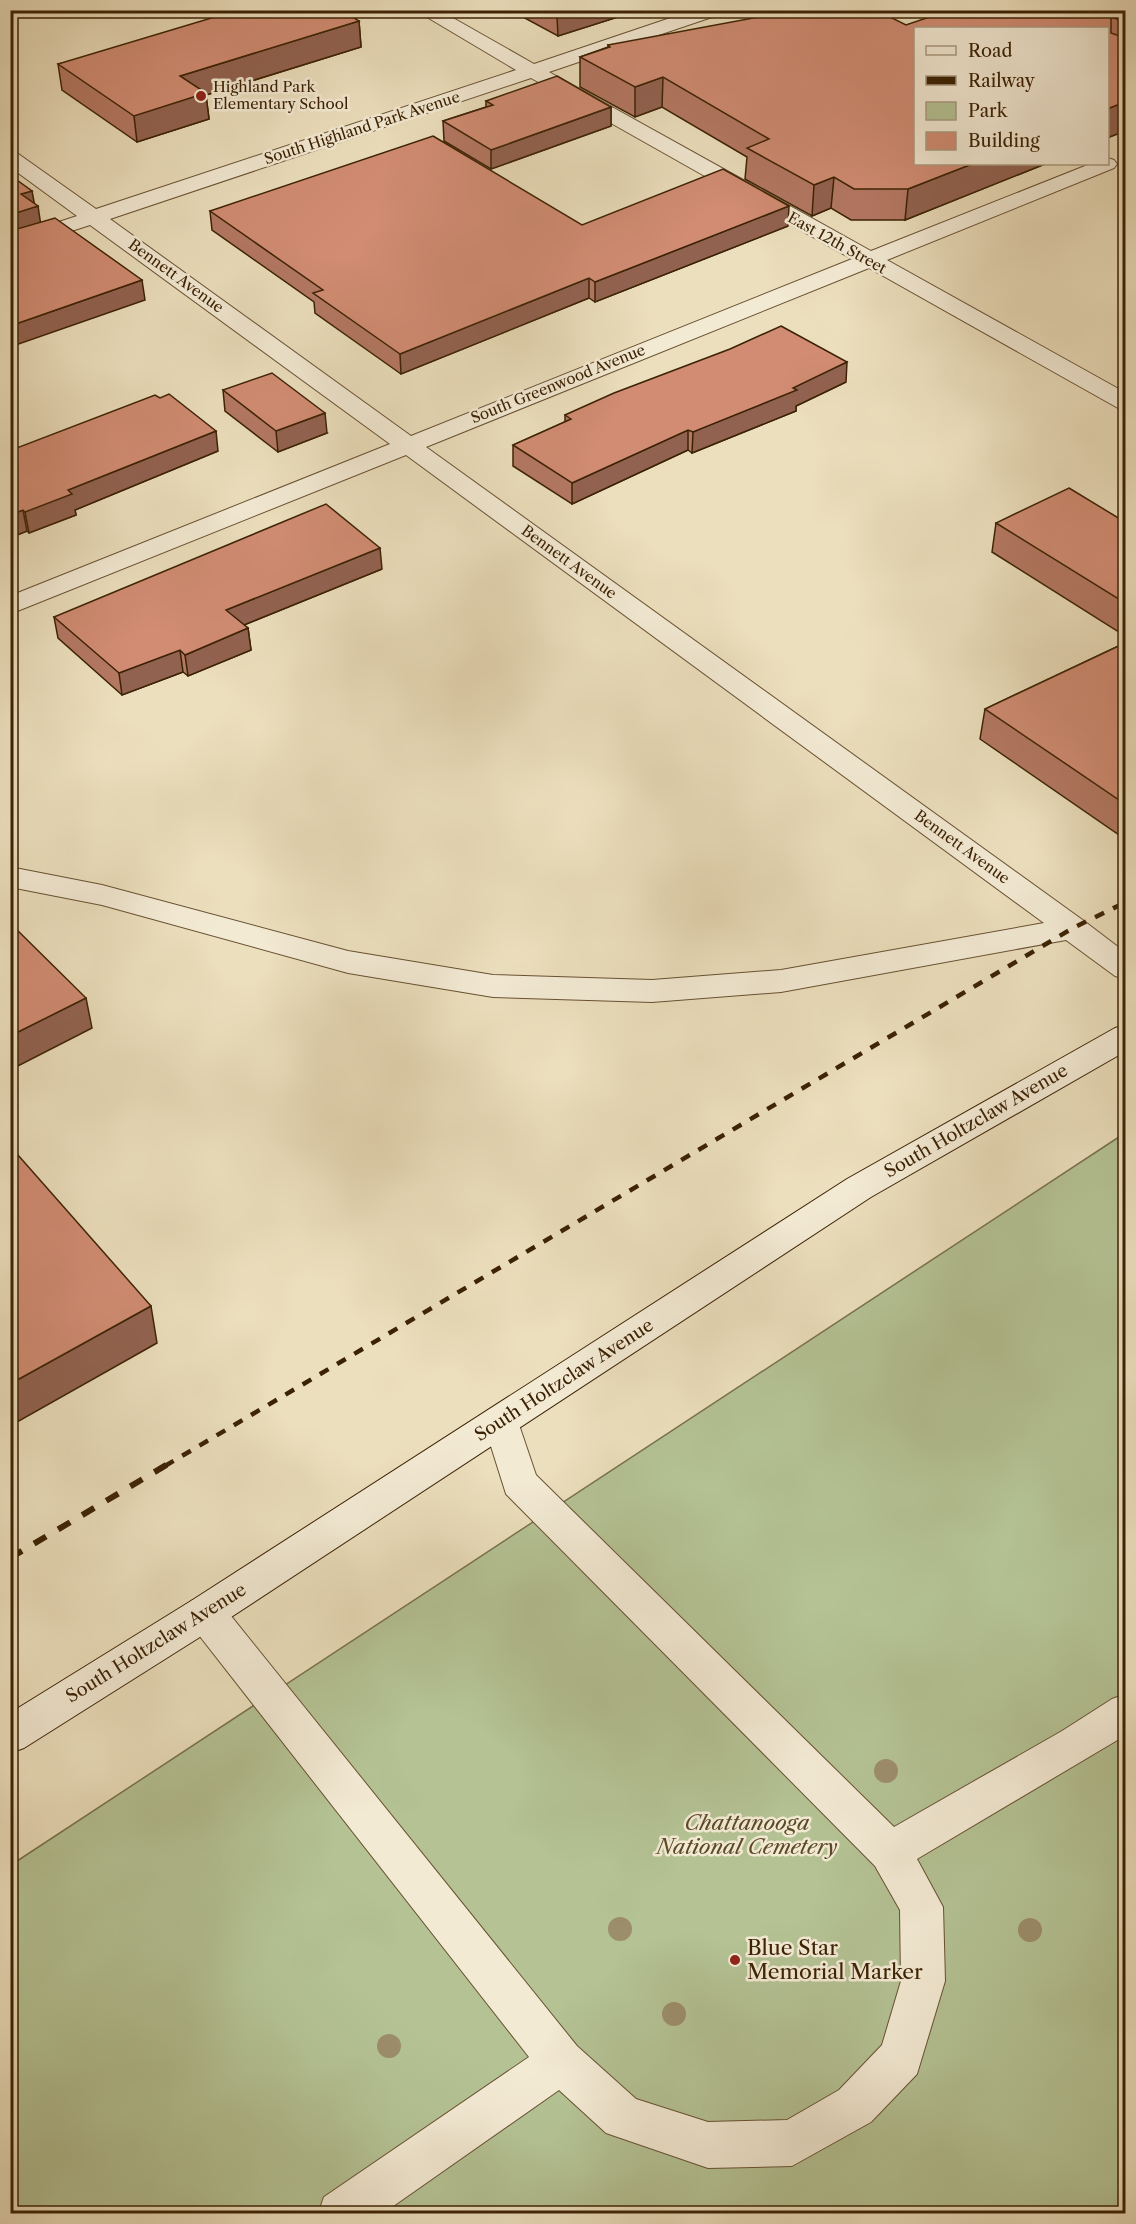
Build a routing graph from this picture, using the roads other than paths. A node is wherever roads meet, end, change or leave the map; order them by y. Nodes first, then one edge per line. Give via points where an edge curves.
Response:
1 (424, 10) edge
2 (714, 10) edge
3 (531, 71) junction
4 (1125, 156) edge
5 (10, 157) edge
6 (1109, 162) edge
7 (1102, 165) edge
8 (95, 217) junction
9 (10, 245) edge
10 (866, 259) junction
11 (1125, 403) edge
12 (408, 444) junction
13 (10, 606) edge
14 (10, 877) edge
15 (1073, 928) junction
16 (1125, 969) edge
17 (1125, 1036) edge
18 (501, 1421) junction
19 (205, 1613) junction
20 (1125, 1712) edge
21 (10, 1736) edge
22 (890, 1852) junction
23 (561, 2062) junction
24 (341, 2214) edge

1 - 3 street, East 12th Street
2 - 3 street, South Highland Park Avenue
3 - 8 street, South Highland Park Avenue
3 - 10 street, East 12th Street
4 - 6 street, South Greenwood Avenue
5 - 8 street, Bennett Avenue
7 - 10 street, South Greenwood Avenue
8 - 9 street, South Highland Park Avenue
8 - 12 street, Bennett Avenue
10 - 11 street, East 12th Street
10 - 12 street, South Greenwood Avenue
12 - 13 street, South Greenwood Avenue
12 - 15 street, Bennett Avenue
14 - 15 street via 102,895 348,962 493,986 652,991 781,981
15 - 16 street, Bennett Avenue
17 - 18 street, South Holtzclaw Avenue via 859,1188
18 - 19 street, South Holtzclaw Avenue
18 - 22 street via 519,1483
19 - 21 street, South Holtzclaw Avenue
19 - 23 street
20 - 22 street
22 - 23 street via 921,1907 923,1980 901,2058 855,2106 792,2143 708,2145 621,2116
23 - 24 street

